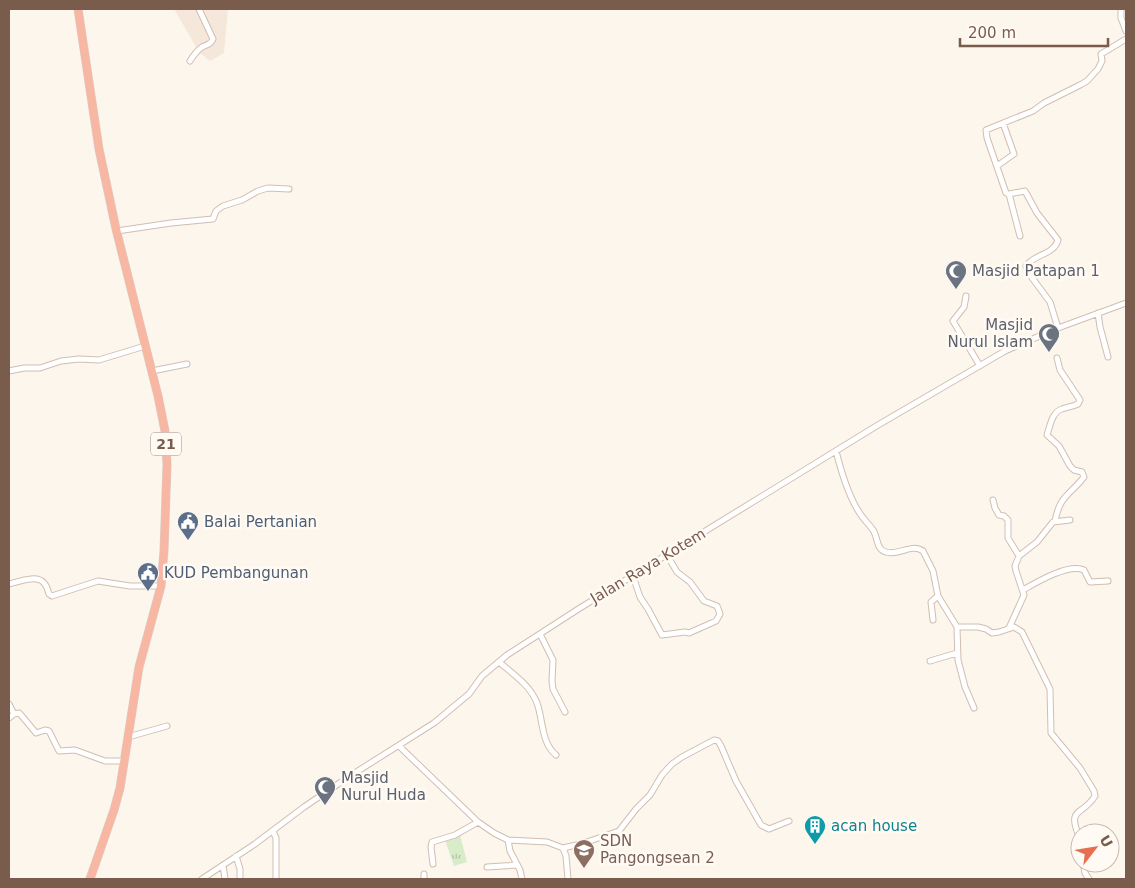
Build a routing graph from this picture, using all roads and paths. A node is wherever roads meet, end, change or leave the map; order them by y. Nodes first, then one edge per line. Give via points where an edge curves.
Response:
1 (78, 9) edge
2 (199, 9) edge
3 (1121, 9) edge
4 (1126, 31) edge
5 (1126, 39) edge
6 (190, 61) dead end
7 (1003, 123) junction
8 (997, 166) junction
9 (289, 189) dead end
10 (1009, 194) junction
11 (117, 231) junction
12 (1020, 236) dead end
13 (966, 296) dead end
14 (1126, 303) edge
15 (1098, 314) junction
16 (1058, 328) junction
17 (145, 346) junction
18 (1108, 357) dead end
19 (1057, 358) dead end
20 (186, 364) dead end
21 (980, 366) junction
22 (9, 371) edge
23 (152, 372) junction
24 (836, 451) junction
25 (994, 500) dead end
26 (1055, 520) junction
27 (1070, 520) dead end
28 (667, 555) junction
29 (1019, 556) junction
30 (633, 576) junction
31 (1108, 580) dead end
32 (9, 584) edge
33 (160, 586) junction
34 (1023, 590) junction
35 (938, 596) junction
36 (933, 620) dead end
37 (956, 627) junction
38 (1009, 628) junction
39 (540, 634) junction
40 (957, 653) junction
41 (930, 661) dead end
42 (499, 662) junction
43 (9, 704) edge
44 (974, 708) dead end
45 (565, 712) dead end
46 (11, 716) edge
47 (167, 726) dead end
48 (128, 736) junction
49 (399, 746) junction
50 (556, 755) dead end
51 (124, 761) junction
52 (789, 821) dead end
53 (478, 822) junction
54 (1074, 823) edge
55 (273, 831) junction
56 (508, 840) junction
57 (563, 848) junction
58 (236, 856) junction
59 (433, 864) dead end
60 (222, 865) junction
61 (517, 865) junction
62 (487, 867) dead end
63 (90, 879) edge
64 (202, 879) edge
65 (225, 879) edge
66 (240, 879) edge
67 (276, 879) edge
68 (522, 879) edge
69 (568, 879) edge

1 - 11 highway, 21 via 92,111
2 - 6 street via 213,39
3 - 4 street
5 - 7 street via 1102,54 1102,61 1087,81
7 - 8 street via 1014,154
7 - 8 street via 986,130
8 - 10 street via 1004,189
9 - 11 street via 258,191 223,206 213,219
10 - 12 street
10 - 16 street via 1025,191 1037,214 1058,240 1047,253 1031,260 1026,270 1050,302
11 - 17 highway, 21
13 - 21 street via 964,307 953,321
14 - 15 street, Jalan Raya Kotem
15 - 16 street, Jalan Raya Kotem
15 - 18 street
16 - 21 street, Jalan Raya Kotem via 1005,351
17 - 22 street via 99,360 61,361 40,368
17 - 23 highway, 21
19 - 26 street via 1060,370 1080,400 1078,404 1057,412 1050,423 1048,435 1059,446 1070,466 1082,472 1084,477 1062,499
20 - 23 street
21 - 24 street, Jalan Raya Kotem
23 - 33 highway, 21 via 165,432 167,465 165,544
24 - 28 street, Jalan Raya Kotem
24 - 35 street via 855,506 873,530 878,545 888,553 915,548 923,551 933,571
25 - 29 street via 999,515 1008,520 1008,538
26 - 27 street
26 - 29 street via 1037,542
28 - 30 street, Jalan Raya Kotem
28 - 30 street via 704,601 717,606 720,614 716,621 689,633 662,634 640,597
29 - 34 street via 1015,566
30 - 39 street, Jalan Raya Kotem
31 - 34 street via 1090,582 1084,570 1078,568 1048,576
32 - 33 street via 41,580 52,596 98,581
33 - 48 highway, 21 via 142,654
34 - 38 street via 1023,599
35 - 36 street via 931,602
35 - 37 street
37 - 38 street via 978,627 992,633
37 - 40 street
38 - 54 street via 1022,632 1048,683 1051,733 1094,790 1095,796 1076,813
39 - 42 street, Jalan Raya Kotem
39 - 45 street via 553,660 553,689
40 - 41 street
40 - 44 street
42 - 49 street, Jalan Raya Kotem via 453,709
42 - 50 street via 520,679 534,698 546,738
43 - 46 street
46 - 51 street via 19,713 36,733 49,730 59,751 75,750 105,762
47 - 48 street
48 - 51 highway, 21
49 - 53 street
49 - 55 street, Jalan Raya Kotem
51 - 63 highway, 21 via 114,810
52 - 57 street via 770,829 761,825 721,746 714,740 672,764 618,831
53 - 56 street
53 - 59 street via 455,835 432,842
55 - 58 street, Jalan Raya Kotem
55 - 67 street via 276,838
56 - 57 street via 547,842
56 - 61 street
57 - 69 street
58 - 60 street, Jalan Raya Kotem
58 - 66 street
60 - 64 street, Jalan Raya Kotem
60 - 65 street
61 - 62 street
61 - 68 street

